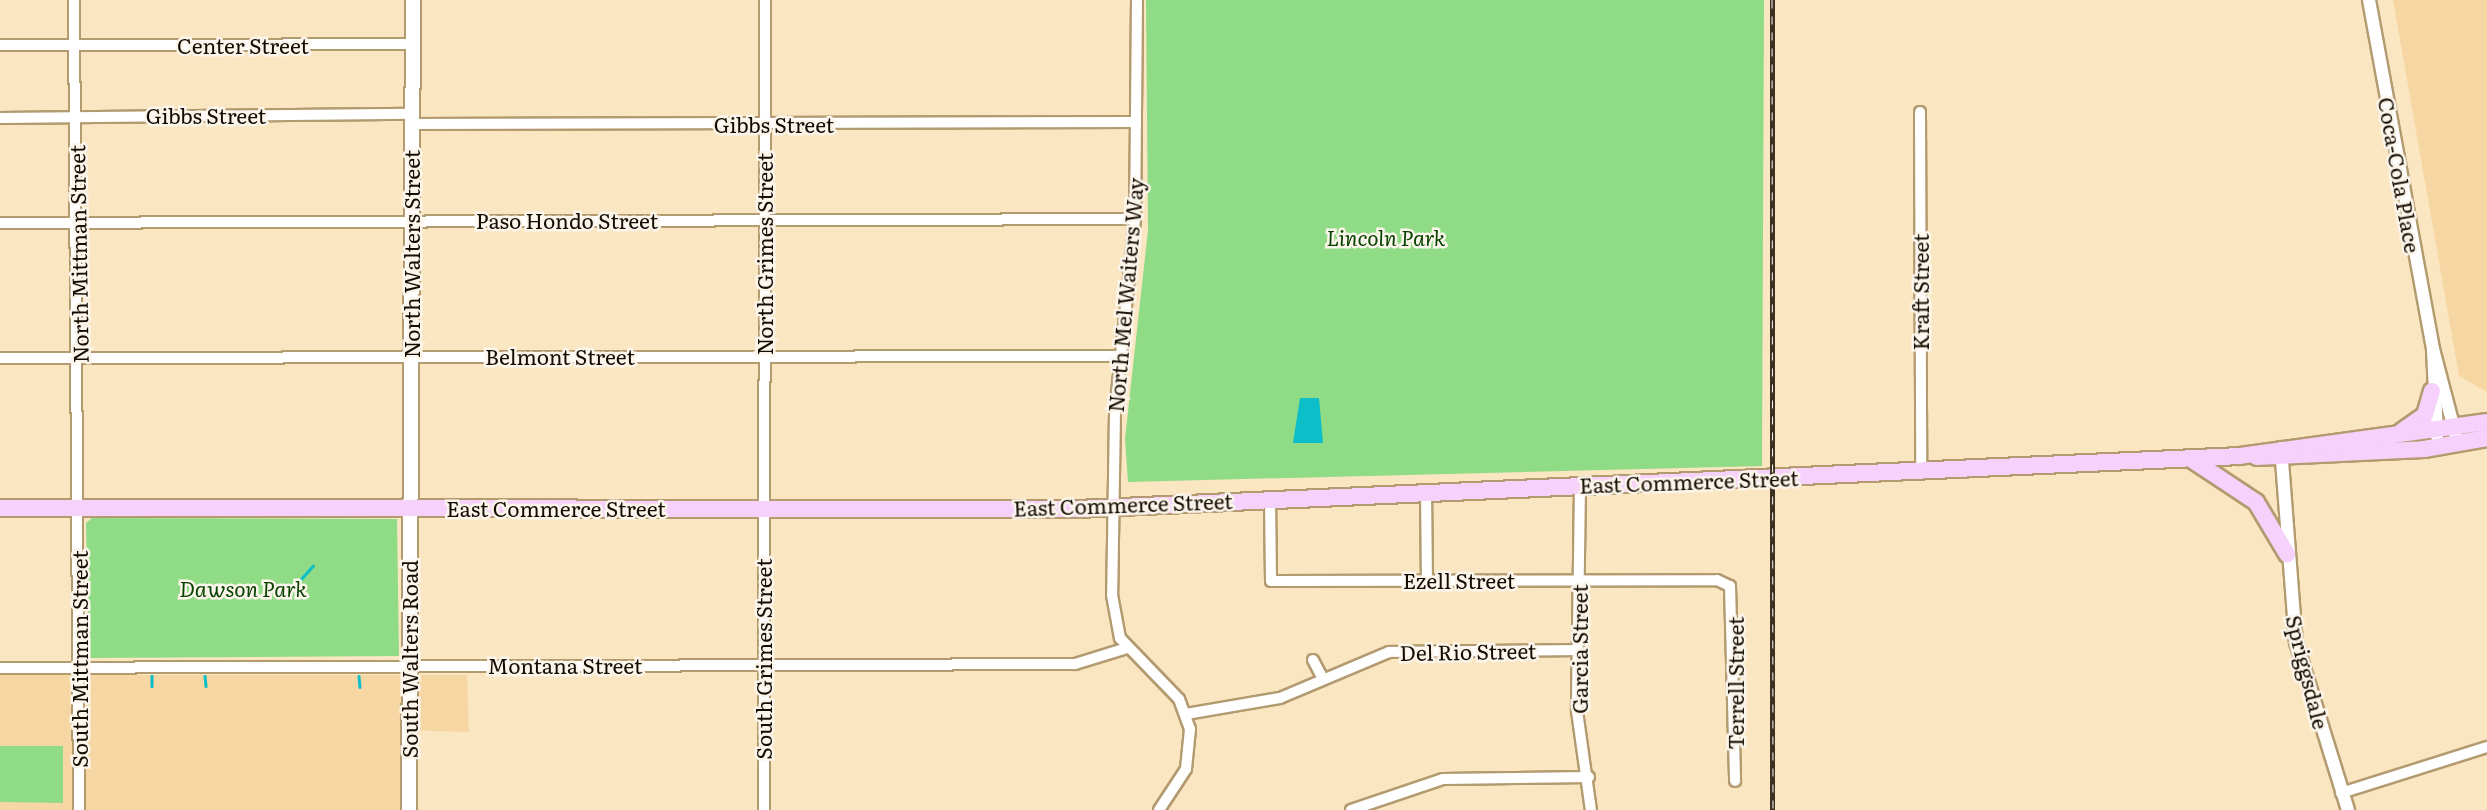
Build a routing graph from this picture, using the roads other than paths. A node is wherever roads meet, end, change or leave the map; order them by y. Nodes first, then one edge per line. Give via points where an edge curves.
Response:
1 (74, 0) edge
2 (413, 0) edge
3 (765, 0) edge
4 (1138, 0) edge
5 (2369, 0) edge
6 (412, 44) junction
7 (0, 45) edge
8 (75, 45) junction
9 (1920, 112) dead end
10 (74, 116) junction
11 (0, 118) edge
12 (412, 119) junction
13 (1136, 122) junction
14 (765, 124) junction
15 (765, 219) junction
16 (1135, 219) junction
17 (412, 221) junction
18 (0, 223) edge
19 (78, 223) junction
20 (2433, 349) junction
21 (764, 355) junction
22 (411, 356) junction
23 (1120, 356) junction
24 (0, 358) edge
25 (80, 358) junction
26 (2432, 391) junction
27 (2487, 422) edge
28 (2454, 426) junction
29 (2436, 429) junction
30 (2397, 433) junction
31 (2487, 438) edge
32 (2458, 444) junction
33 (2438, 446) junction
34 (2281, 454) junction
35 (2189, 458) junction
36 (1920, 471) junction
37 (1580, 486) junction
38 (1426, 489) junction
39 (1270, 498) junction
40 (1113, 506) junction
41 (0, 508) edge
42 (79, 508) junction
43 (410, 508) junction
44 (762, 508) junction
45 (2287, 554) junction
46 (1427, 580) junction
47 (1580, 580) junction
48 (1731, 586) joint
49 (1127, 648) junction
50 (1577, 650) junction
51 (1313, 660) dead end
52 (762, 665) junction
53 (410, 666) junction
54 (78, 667) junction
55 (0, 668) edge
56 (1323, 679) junction
57 (1186, 713) junction
58 (2487, 747) edge
59 (1588, 777) junction
60 (1735, 781) dead end
61 (2341, 793) junction
62 (79, 810) edge
63 (409, 810) edge
64 (764, 810) edge
65 (1159, 810) edge
66 (1351, 810) edge
67 (1591, 810) edge
68 (2348, 810) edge

1 - 8 street, North Mittman Street
2 - 6 main road, North Walters Street
3 - 14 street, North Grimes Street
4 - 13 street, North Mel Waiters Way
5 - 20 street, Coca-Cola Place
6 - 8 street, Center Street
6 - 12 main road, North Walters Street
7 - 8 street, Center Street
8 - 10 street, North Mittman Street
9 - 36 street, Kraft Street
10 - 11 street, Gibbs Street
10 - 12 street, Gibbs Street
10 - 19 street, North Mittman Street
12 - 14 street, Gibbs Street
12 - 17 main road, North Walters Street
13 - 14 street, Gibbs Street
13 - 16 street, North Mel Waiters Way
14 - 15 street, North Grimes Street
15 - 16 street, Paso Hondo Street
15 - 17 street, Paso Hondo Street
15 - 21 street, North Grimes Street
16 - 23 street, North Mel Waiters Way
17 - 19 street, Paso Hondo Street
17 - 22 main road, North Walters Street
18 - 19 street, Paso Hondo Street
19 - 25 street, North Mittman Street
20 - 26 street, Coca-Cola Place
20 - 28 street, Coca-Cola Place
21 - 22 street, Belmont Street
21 - 23 street, Belmont Street
21 - 44 street, North Grimes Street
22 - 25 street, Belmont Street
22 - 43 main road, North Walters Street
23 - 40 street, North Mel Waiters Way
24 - 25 street, Belmont Street
25 - 42 street, North Mittman Street
26 - 29 street, Coca-Cola Place
26 - 30 main road via 2425,415
27 - 28 main road, East Commerce Street
28 - 29 main road, East Commerce Street
28 - 32 street, Coca-Cola Place
29 - 30 main road, East Commerce Street
29 - 33 street, Coca-Cola Place
30 - 34 main road, East Commerce Street
31 - 32 main road, East Commerce Street
32 - 33 main road, East Commerce Street
33 - 34 main road, East Commerce Street
34 - 35 main road, East Commerce Street
34 - 45 street, Spriggsdale
35 - 36 main road, East Commerce Street
35 - 45 main road via 2256,502
36 - 37 main road, East Commerce Street
37 - 38 main road, East Commerce Street
37 - 47 street, Garcia Street
38 - 39 main road, East Commerce Street
38 - 46 street
39 - 40 main road, East Commerce Street
39 - 46 street, Ezell Street via 1271,581
40 - 44 main road, East Commerce Street
40 - 49 street, North Mel Waiters Way via 1113,613
41 - 42 main road, East Commerce Street
42 - 43 main road, East Commerce Street
42 - 54 street, South Mittman Street
43 - 44 main road, East Commerce Street
43 - 53 main road, South Walters Road
44 - 52 street, South Grimes Street
45 - 61 street, Spriggsdale via 2296,642
46 - 47 street, Ezell Street
47 - 48 street, Ezell Street
47 - 50 street, Garcia Street
48 - 60 street, Terrell Street
49 - 52 street, Montana Street via 1074,664
49 - 57 street via 1168,685
50 - 56 street, Del Rio Street via 1389,652
50 - 59 street, Garcia Street via 1577,711
51 - 56 street
52 - 53 street, Montana Street
52 - 64 street, South Grimes Street
53 - 54 street, Montana Street
53 - 63 main road, South Walters Road
54 - 55 street, Montana Street
54 - 62 street, South Mittman Street
56 - 57 street, Del Rio Street via 1251,706
57 - 65 street via 1190,756
58 - 61 street
59 - 66 street via 1443,779
59 - 67 street, Garcia Street
61 - 68 street, Spriggsdale

